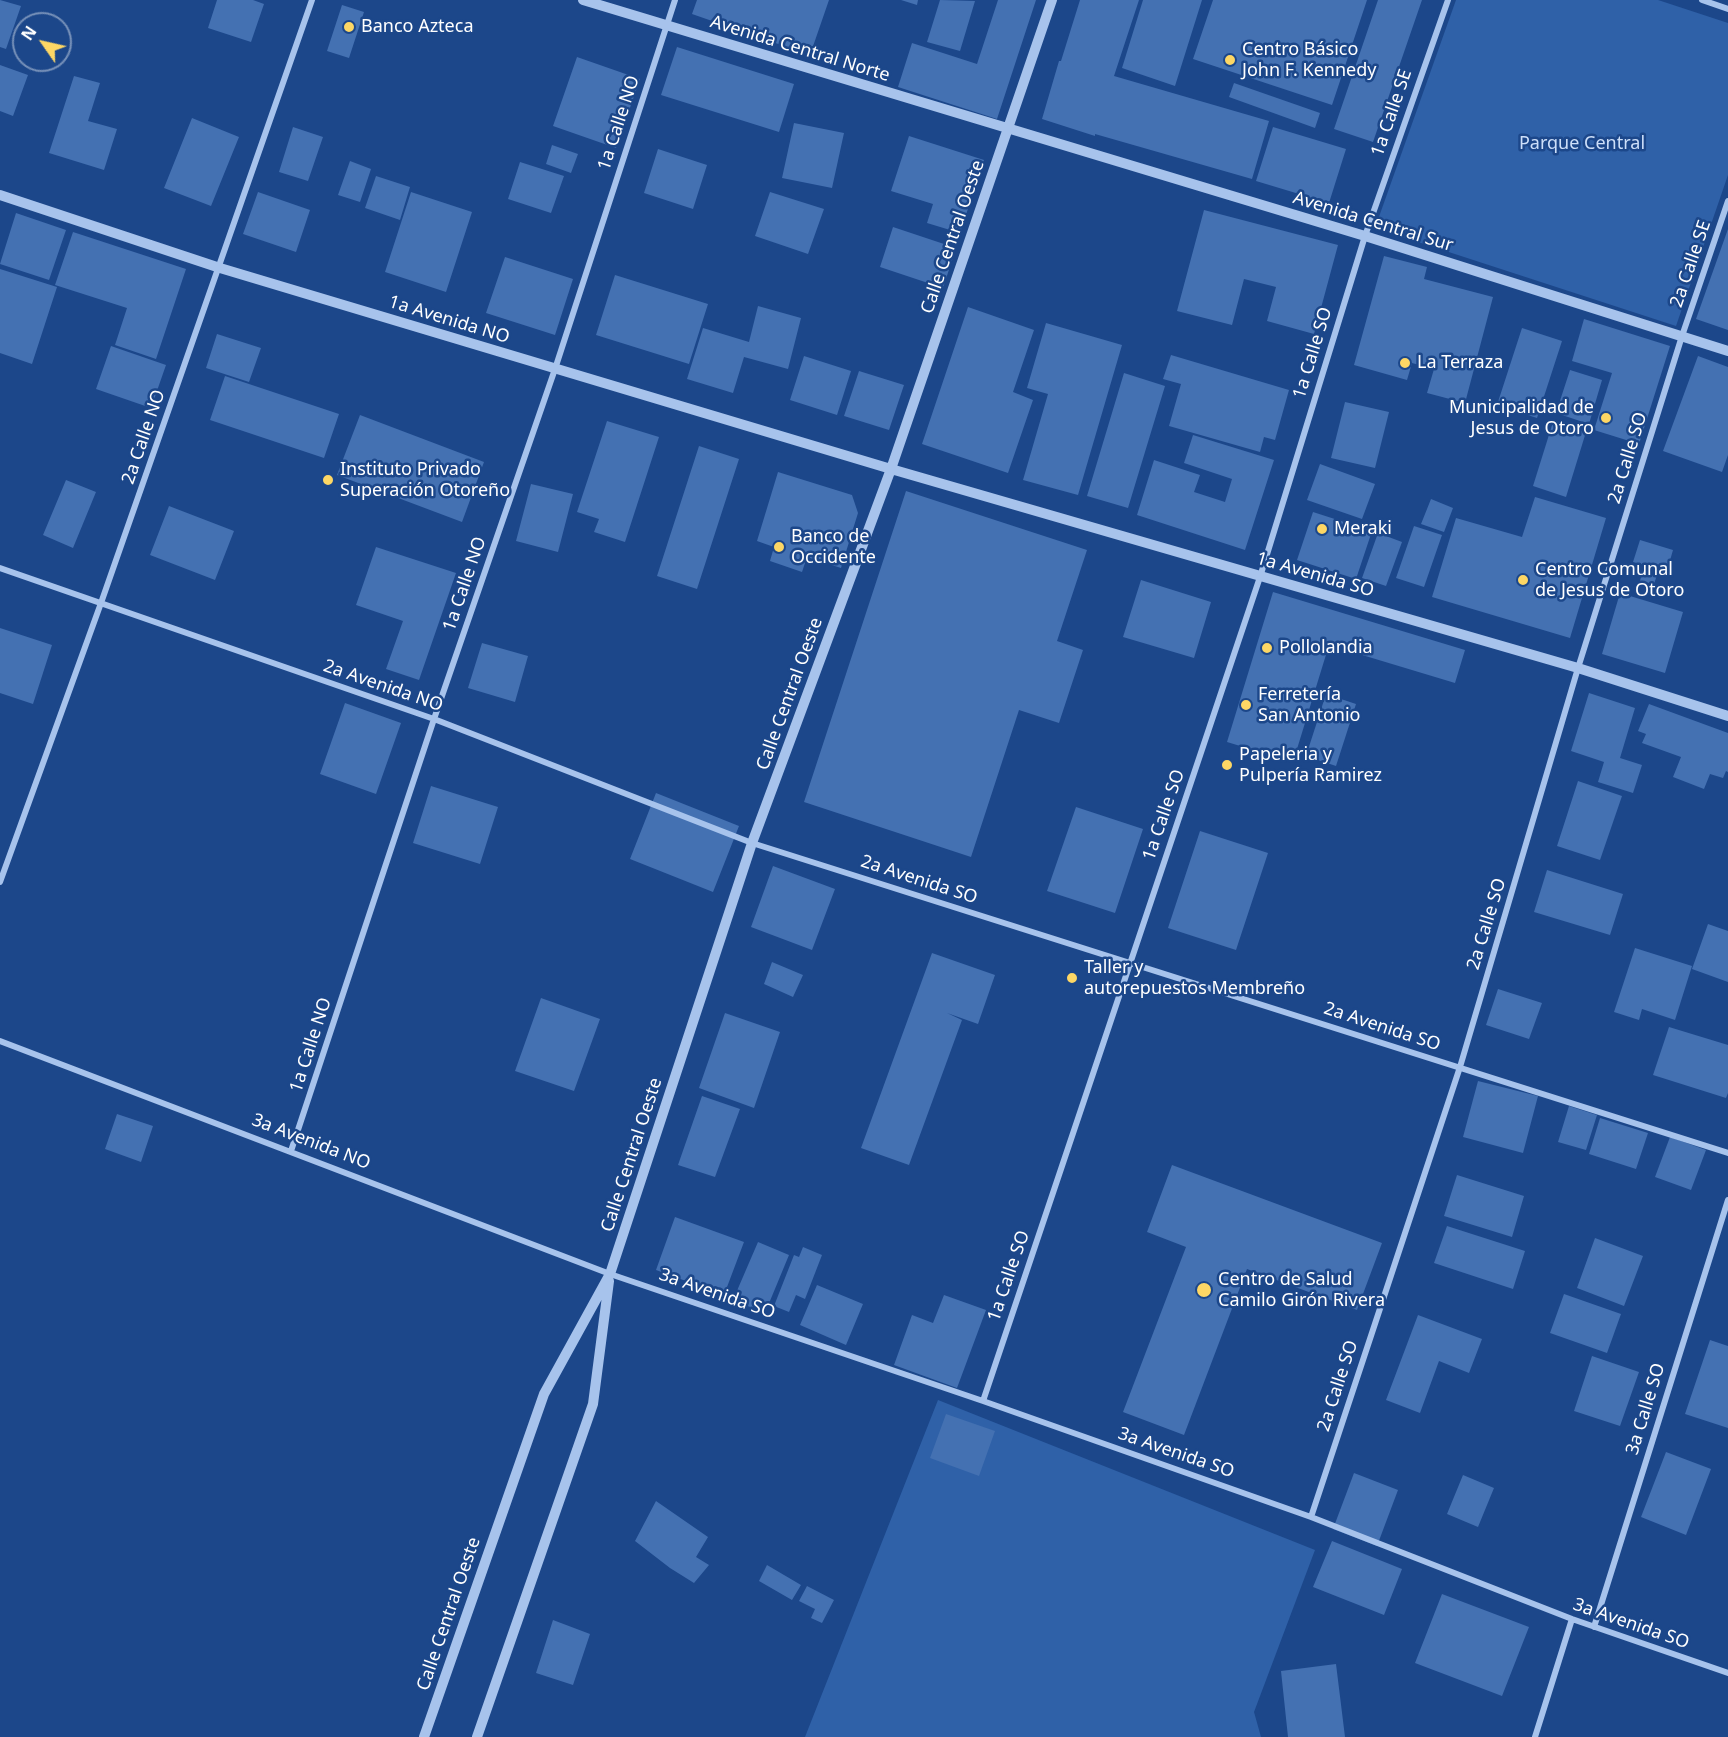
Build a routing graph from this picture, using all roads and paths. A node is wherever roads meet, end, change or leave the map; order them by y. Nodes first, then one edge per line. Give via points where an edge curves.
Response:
1 (312, 0) edge
2 (583, 0) edge
3 (675, 0) edge
4 (1052, 0) edge
5 (1448, 0) edge
6 (1702, 0) edge
7 (1728, 9) edge
8 (666, 26) junction
9 (1008, 129) junction
10 (0, 195) edge
11 (1728, 201) edge
12 (1365, 236) junction
13 (220, 268) junction
14 (1682, 336) junction
15 (1728, 351) edge
16 (555, 369) junction
17 (891, 469) junction
18 (0, 568) edge
19 (1260, 577) junction
20 (101, 603) junction
21 (1578, 668) junction
22 (1728, 716) edge
23 (434, 719) junction
24 (752, 843) junction
25 (0, 882) edge
26 (1131, 963) junction
27 (0, 1041) edge
28 (1460, 1067) junction
29 (291, 1151) junction
30 (1728, 1153) edge
31 (1728, 1200) edge
32 (610, 1274) junction
33 (983, 1401) junction
34 (1311, 1516) junction
35 (1572, 1619) junction
36 (1593, 1627) junction
37 (1728, 1673) edge
38 (424, 1737) edge
39 (477, 1737) edge
40 (1535, 1737) edge

1 - 13 street, 2a Calle NO
2 - 8 street, Avenida Central Norte
3 - 8 street, 1a Calle NO
4 - 9 street, Calle Central Oeste
5 - 12 street, 1a Calle SE
6 - 7 street
8 - 9 street, Avenida Central Norte
8 - 16 street, 1a Calle NO
9 - 12 street, Avenida Central Sur
9 - 17 street, Calle Central Oeste
10 - 13 street, 1a Avenida NO
11 - 14 street, 2a Calle SE
12 - 14 street, Avenida Central Sur
12 - 19 street, 1a Calle SO
13 - 16 street, 1a Avenida NO
13 - 20 street, 2a Calle NO
14 - 15 street, Avenida Central Sur
14 - 21 street, 2a Calle SO
16 - 17 street, 1a Avenida NO
16 - 23 street, 1a Calle NO
17 - 19 street, 1a Avenida SO
17 - 24 street, Calle Central Oeste
18 - 20 street, 2a Avenida NO
19 - 21 street, 1a Avenida SO
19 - 26 street, 1a Calle SO
20 - 23 street, 2a Avenida NO
20 - 25 street, 2a Calle NO
21 - 22 street, 1a Avenida SO
21 - 28 street, 2a Calle SO
23 - 24 street, 2a Avenida NO
23 - 29 street, 1a Calle NO
24 - 26 street, 2a Avenida SO
24 - 32 street, Calle Central Oeste
26 - 28 street, 2a Avenida SO
26 - 33 street, 1a Calle SO
27 - 29 street, 3a Avenida NO
28 - 30 street, 2a Avenida SO
28 - 34 street, 2a Calle SO
29 - 32 street, 3a Avenida NO
31 - 36 street, 3a Calle SO
32 - 33 street, 3a Avenida SO
32 - 38 street, Calle Central Oeste via 544,1394
32 - 39 street, Calle Central Oeste via 593,1404
33 - 34 street, 3a Avenida SO
34 - 35 street, 3a Avenida SO
35 - 36 street, 3a Avenida SO
35 - 40 street
36 - 37 street, 3a Avenida SO

